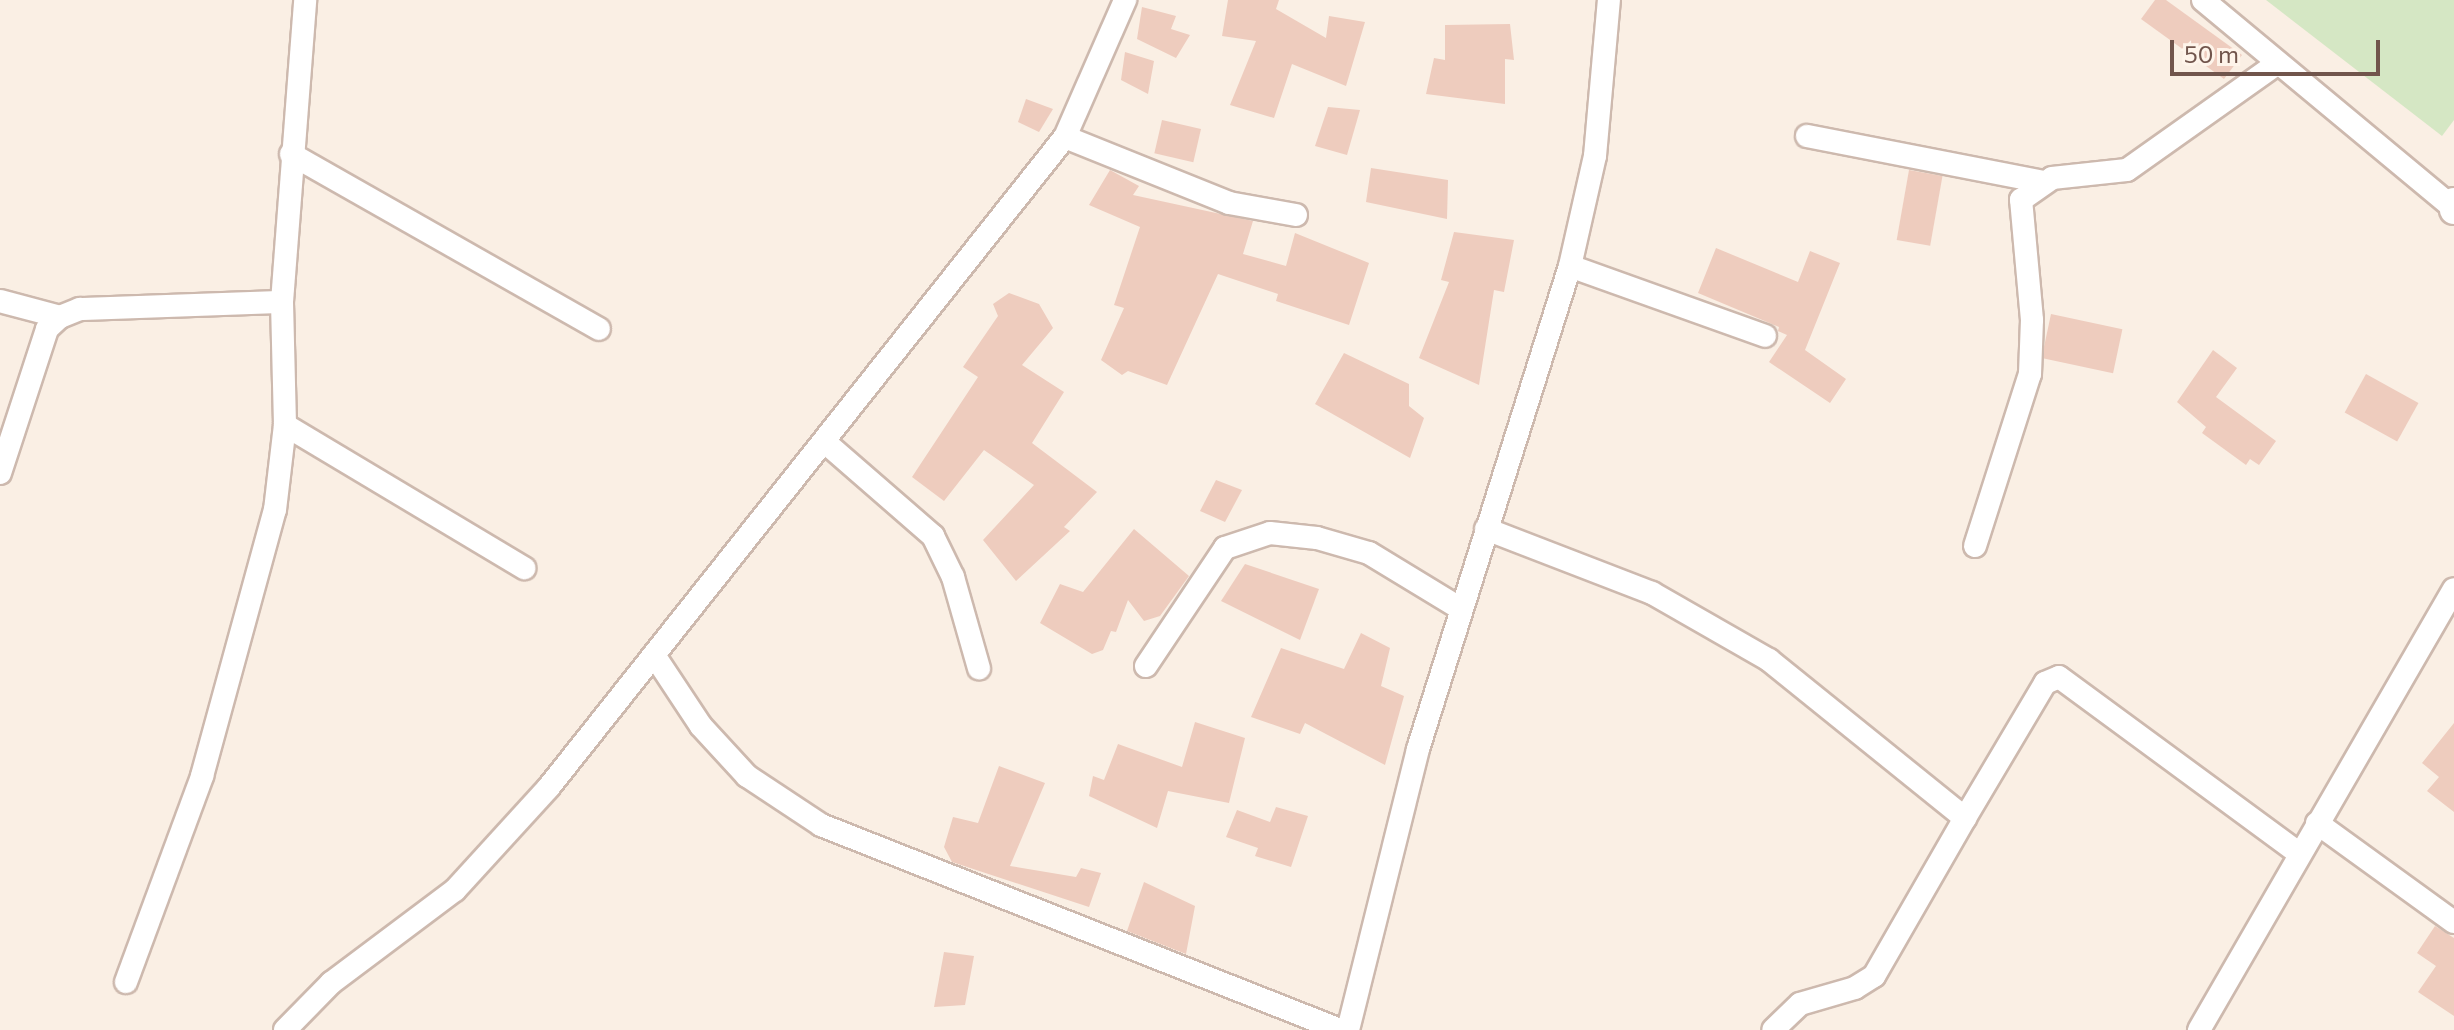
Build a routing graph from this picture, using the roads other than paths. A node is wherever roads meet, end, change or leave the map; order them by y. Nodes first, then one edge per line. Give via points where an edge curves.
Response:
1 (305, 0) edge
2 (1125, 0) edge
3 (1609, 0) edge
4 (2203, 0) edge
5 (2278, 63) junction
6 (1807, 136) dead end
7 (1065, 137) junction
8 (291, 154) junction
9 (2044, 182) junction
10 (2453, 206) edge
11 (1296, 215) dead end
12 (1570, 266) junction
13 (0, 301) edge
14 (282, 302) junction
15 (60, 317) junction
16 (599, 329) dead end
17 (1765, 336) dead end
18 (285, 425) junction
19 (826, 443) junction
20 (0, 473) edge
21 (1486, 529) junction
22 (1975, 546) dead end
23 (524, 568) dead end
24 (2454, 589) edge
25 (1461, 609) junction
26 (654, 655) junction
27 (1146, 666) dead end
28 (979, 668) dead end
29 (1965, 818) junction
30 (2317, 823) junction
31 (2300, 854) junction
32 (2454, 922) edge
33 (126, 982) dead end
34 (285, 1030) edge
35 (1340, 1030) edge
36 (1348, 1030) edge
37 (1773, 1030) edge
38 (2199, 1030) edge

1 - 8 street
2 - 7 street
3 - 12 street via 1595,156
4 - 5 street
5 - 9 street via 2127,170
5 - 10 street
6 - 9 street
7 - 11 street via 1229,203
7 - 19 street
8 - 14 street
8 - 16 street
9 - 22 street via 2021,200 2032,320 2030,374
12 - 17 street
12 - 21 street
13 - 15 street
14 - 15 street via 80,309
14 - 18 street
15 - 20 street via 47,329
18 - 23 street
18 - 33 street via 275,510 202,776
19 - 26 street
19 - 28 street via 933,536 953,577
21 - 25 street
21 - 29 street via 1652,593 1769,660
24 - 30 street
25 - 27 street via 1369,553 1317,538 1270,533 1225,548
25 - 36 street via 1418,749
26 - 34 street via 549,787 455,890 331,983
26 - 35 street via 701,726 747,776 821,825
29 - 31 street via 2045,683 2059,677
29 - 37 street via 1874,976 1855,988 1800,1004
30 - 31 street
30 - 32 street
31 - 38 street

